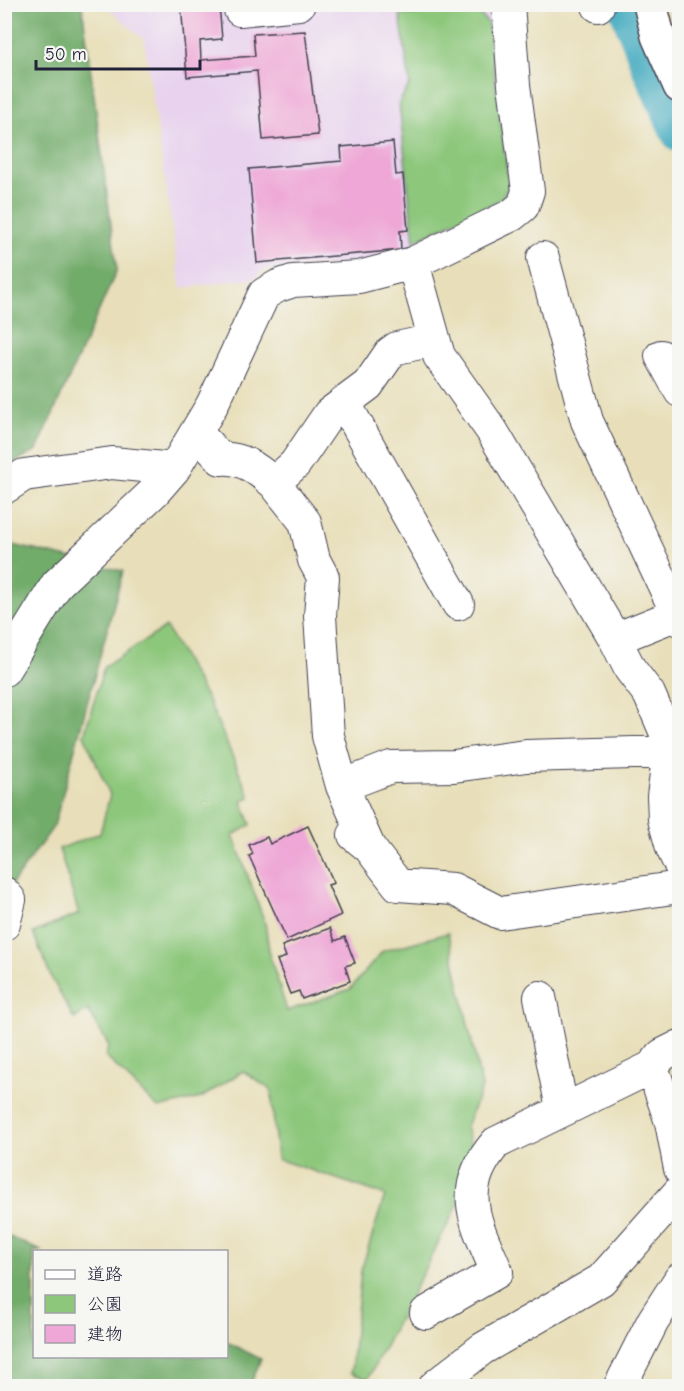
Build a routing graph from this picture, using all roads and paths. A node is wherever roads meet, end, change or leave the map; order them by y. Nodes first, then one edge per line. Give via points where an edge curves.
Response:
1 (299, 4) edge
2 (508, 4) edge
3 (650, 4) edge
4 (240, 10) dead end
5 (678, 77) edge
6 (543, 258) dead end
7 (417, 277) junction
8 (434, 340) junction
9 (661, 356) dead end
10 (680, 391) edge
11 (344, 402) junction
12 (207, 443) junction
13 (174, 469) junction
14 (274, 483) junction
15 (4, 488) edge
16 (458, 604) dead end
17 (679, 616) edge
18 (615, 639) junction
19 (4, 670) edge
20 (669, 752) junction
21 (342, 786) junction
22 (338, 824) dead end
23 (369, 847) junction
24 (680, 865) edge
25 (680, 887) edge
26 (4, 893) edge
27 (4, 924) edge
28 (540, 997) dead end
29 (680, 1046) edge
30 (652, 1067) junction
31 (562, 1109) junction
32 (680, 1170) edge
33 (680, 1191) edge
34 (680, 1279) edge
35 (426, 1313) dead end
36 (435, 1386) edge
37 (620, 1386) edge

1 - 4 street
2 - 7 street via 528,191 523,206 512,215
3 - 5 main road via 658,36
6 - 17 street via 587,421
7 - 8 street
7 - 12 street via 293,281 264,294 212,405
8 - 11 street via 397,348 368,385
8 - 18 street via 439,356 492,431
9 - 10 street
11 - 14 street via 329,414 294,464
11 - 16 street
12 - 13 street
12 - 14 street via 255,468
13 - 15 street via 112,463 24,475
13 - 19 street via 57,584
14 - 21 street via 305,522 314,560 323,577 320,616 328,736
17 - 18 street
18 - 20 street via 630,669 649,694 665,731
20 - 21 street via 526,756 454,766 391,768
20 - 24 street via 664,819
21 - 23 street
22 - 23 street
23 - 25 street via 398,885 453,889 500,912
26 - 27 street via 10,900
28 - 31 street
29 - 30 street via 662,1055
30 - 31 street
30 - 32 street via 671,1122
31 - 35 street via 496,1143 484,1157 471,1189 475,1222 497,1272
33 - 36 street via 602,1280 482,1349
34 - 37 street

